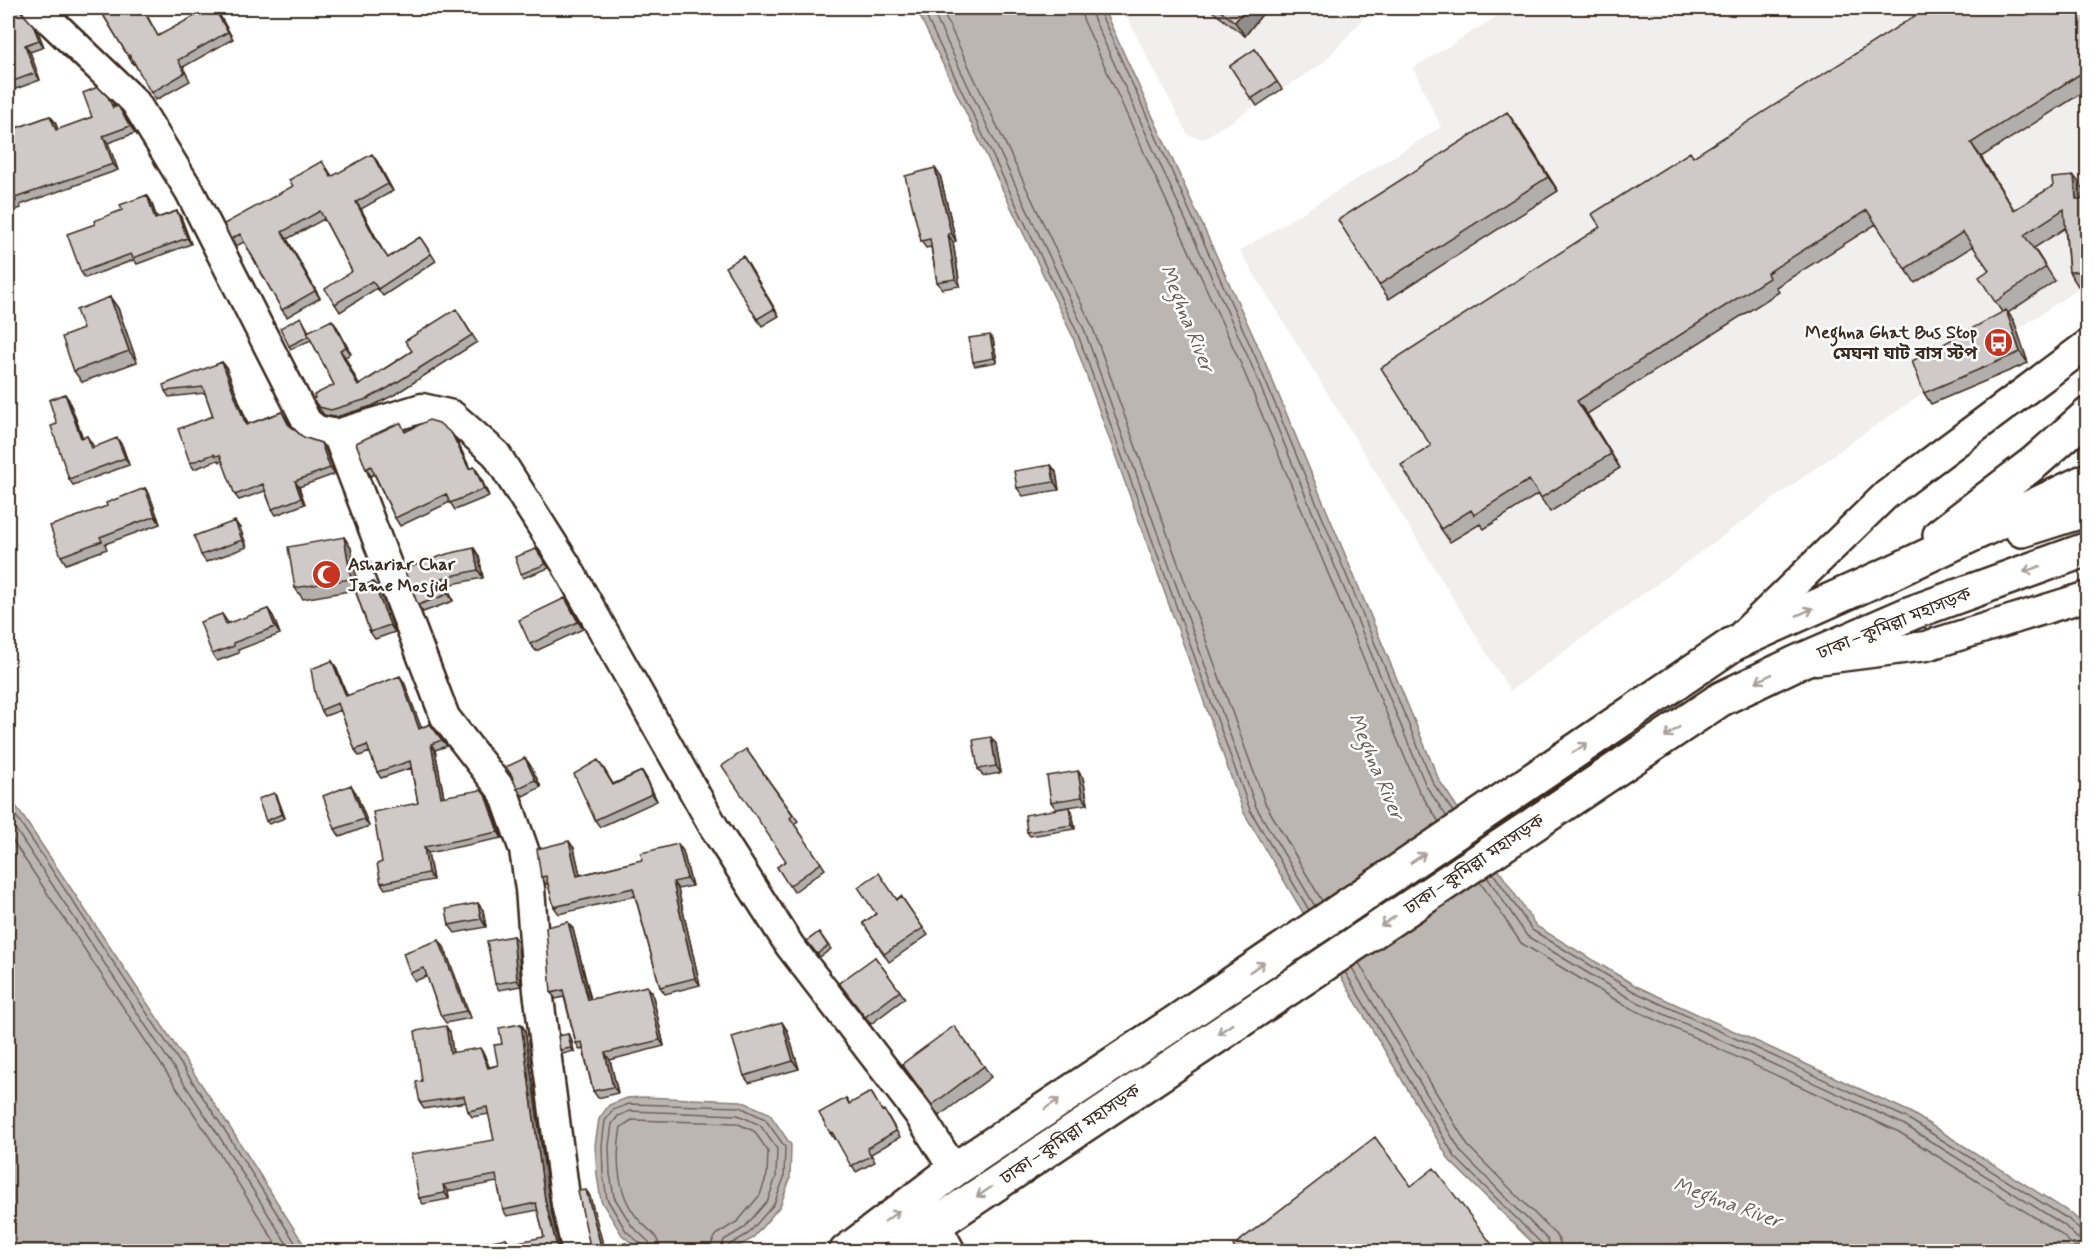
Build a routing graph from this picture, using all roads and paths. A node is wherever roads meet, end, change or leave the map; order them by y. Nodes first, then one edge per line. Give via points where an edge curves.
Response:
1 (37, 8) edge
2 (2088, 344) edge
3 (2088, 415) edge
4 (2088, 427) edge
5 (337, 434) junction
6 (2088, 438) edge
7 (2088, 458) edge
8 (2034, 462) junction
9 (2088, 467) edge
10 (2088, 480) edge
11 (2088, 489) edge
12 (2088, 499) edge
13 (2088, 509) edge
14 (2088, 549) edge
15 (1892, 573) junction
16 (2088, 596) edge
17 (1733, 644) junction
18 (1796, 663) junction
19 (954, 1170) junction
20 (943, 1238) edge
21 (577, 1251) edge
22 (846, 1251) edge
23 (900, 1251) edge

1 - 5 street via 135,102 190,192 307,422 317,430
2 - 17 street via 1886,495
3 - 8 highway, ঢাকা–কুমিল্লা মহাসড়ক
4 - 8 highway, ঢাকা–কুমিল্লা মহাসড়ক
5 - 19 street via 422,408 452,415 496,454 565,563 715,830 790,946 918,1113
5 - 21 street via 445,717 504,792 524,850 537,991 566,1204
6 - 8 highway, ঢাকা–কুমিল্লা মহাসড়ক
7 - 15 highway, ঢাকা–কুমিল্লা মহাসড়ক
8 - 15 highway, ঢাকা–কুমিল্লা মহাসড়ক
9 - 15 highway, ঢাকা–কুমিল্লা মহাসড়ক
10 - 15 highway, ঢাকা–কুমিল্লা মহাসড়ক
11 - 15 highway, ঢাকা–কুমিল্লা মহাসড়ক
12 - 15 highway, ঢাকা–কুমিল্লা মহাসড়ক
13 - 15 highway, ঢাকা–কুমিল্লা মহাসড়ক
14 -> 18 highway, ঢাকা–কুমিল্লা মহাসড়ক via 1911,613
17 -> 15 highway, ঢাকা–কুমিল্লা মহাসড়ক
16 - 18 street via 1926,646
19 -> 17 highway, ঢাকা–কুমিল্লা মহাসড়ক
18 -> 20 highway, ঢাকা–কুমিল্লা মহাসড়ক via 1721,699 1190,1053
22 -> 19 highway, ঢাকা–কুমিল্লা মহাসড়ক
20 - 23 highway, ঢাকা–কুমিল্লা মহাসড়ক

